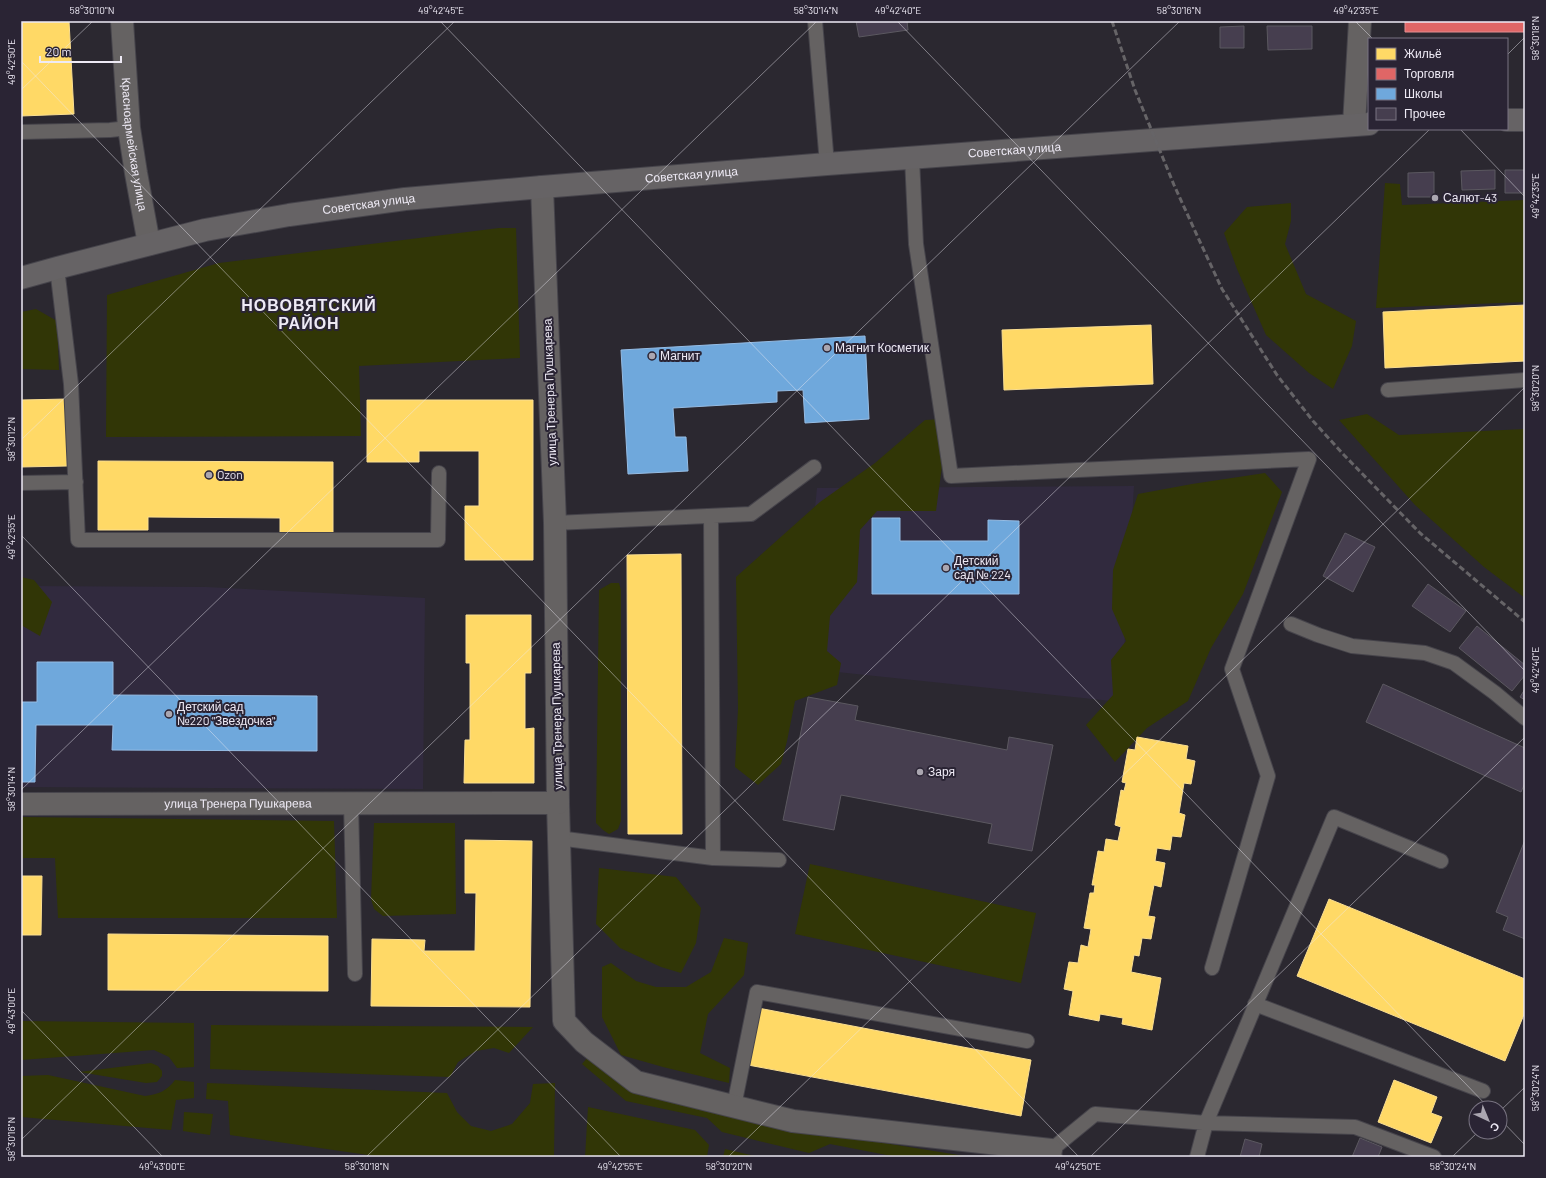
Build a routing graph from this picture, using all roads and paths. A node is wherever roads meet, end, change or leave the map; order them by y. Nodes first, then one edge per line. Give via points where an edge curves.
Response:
1 (122, 21) edge
2 (815, 21) edge
3 (1360, 21) edge
4 (1508, 120) edge
5 (1525, 120) edge
6 (1362, 124) edge
7 (129, 128) junction
8 (21, 132) edge
9 (912, 158) junction
10 (827, 164) junction
11 (542, 187) junction
12 (149, 244) junction
13 (58, 268) junction
14 (21, 278) edge
15 (1525, 380) edge
16 (1388, 390) dead end
17 (814, 466) dead end
18 (439, 473) dead end
19 (76, 482) junction
20 (21, 483) edge
21 (711, 516) junction
22 (555, 524) junction
23 (1291, 624) dead end
24 (1525, 718) edge
25 (351, 803) junction
26 (558, 803) junction
27 (21, 804) edge
28 (558, 838) junction
29 (713, 858) junction
30 (779, 860) dead end
31 (1441, 861) dead end
32 (1212, 968) dead end
33 (354, 974) dead end
34 (1256, 1004) junction
35 (1027, 1041) dead end
36 (1483, 1092) dead end
37 (734, 1106) junction
38 (1206, 1123) junction
39 (1053, 1154) edge
40 (1197, 1157) edge
41 (1434, 1157) edge

1 - 7 street, Красноармейская улица
2 - 10 lane
3 - 6 street
4 - 5 main road
6 - 9 main road, Советская улица
7 - 8 lane
7 - 12 street, Красноармейская улица
9 - 10 main road, Советская улица
9 - 32 lane via 916,244 951,476 1308,459 1232,669 1268,776
10 - 11 main road, Советская улица
11 - 12 main road, Советская улица via 405,199 289,214
11 - 22 street, улица Тренера Пушкарева
12 - 13 main road, Советская улица
13 - 14 main road, Советская улица
13 - 19 lane via 72,384
15 - 16 lane
17 - 21 lane via 751,514
18 - 19 lane via 438,540 78,540
19 - 20 lane
21 - 22 lane
21 - 29 lane
22 - 26 street, улица Тренера Пушкарева
23 - 24 lane via 1352,646 1425,653 1454,663
25 - 26 street, улица Тренера Пушкарева
25 - 27 street, улица Тренера Пушкарева
25 - 33 lane
26 - 28 street
28 - 29 lane
28 - 37 street via 564,1021 584,1042 636,1082
29 - 30 lane
31 - 34 lane via 1334,817
34 - 36 lane
34 - 38 lane
35 - 37 lane via 757,992
37 - 39 street via 793,1121
38 - 39 lane via 1095,1114
38 - 40 lane
38 - 41 lane via 1355,1127

